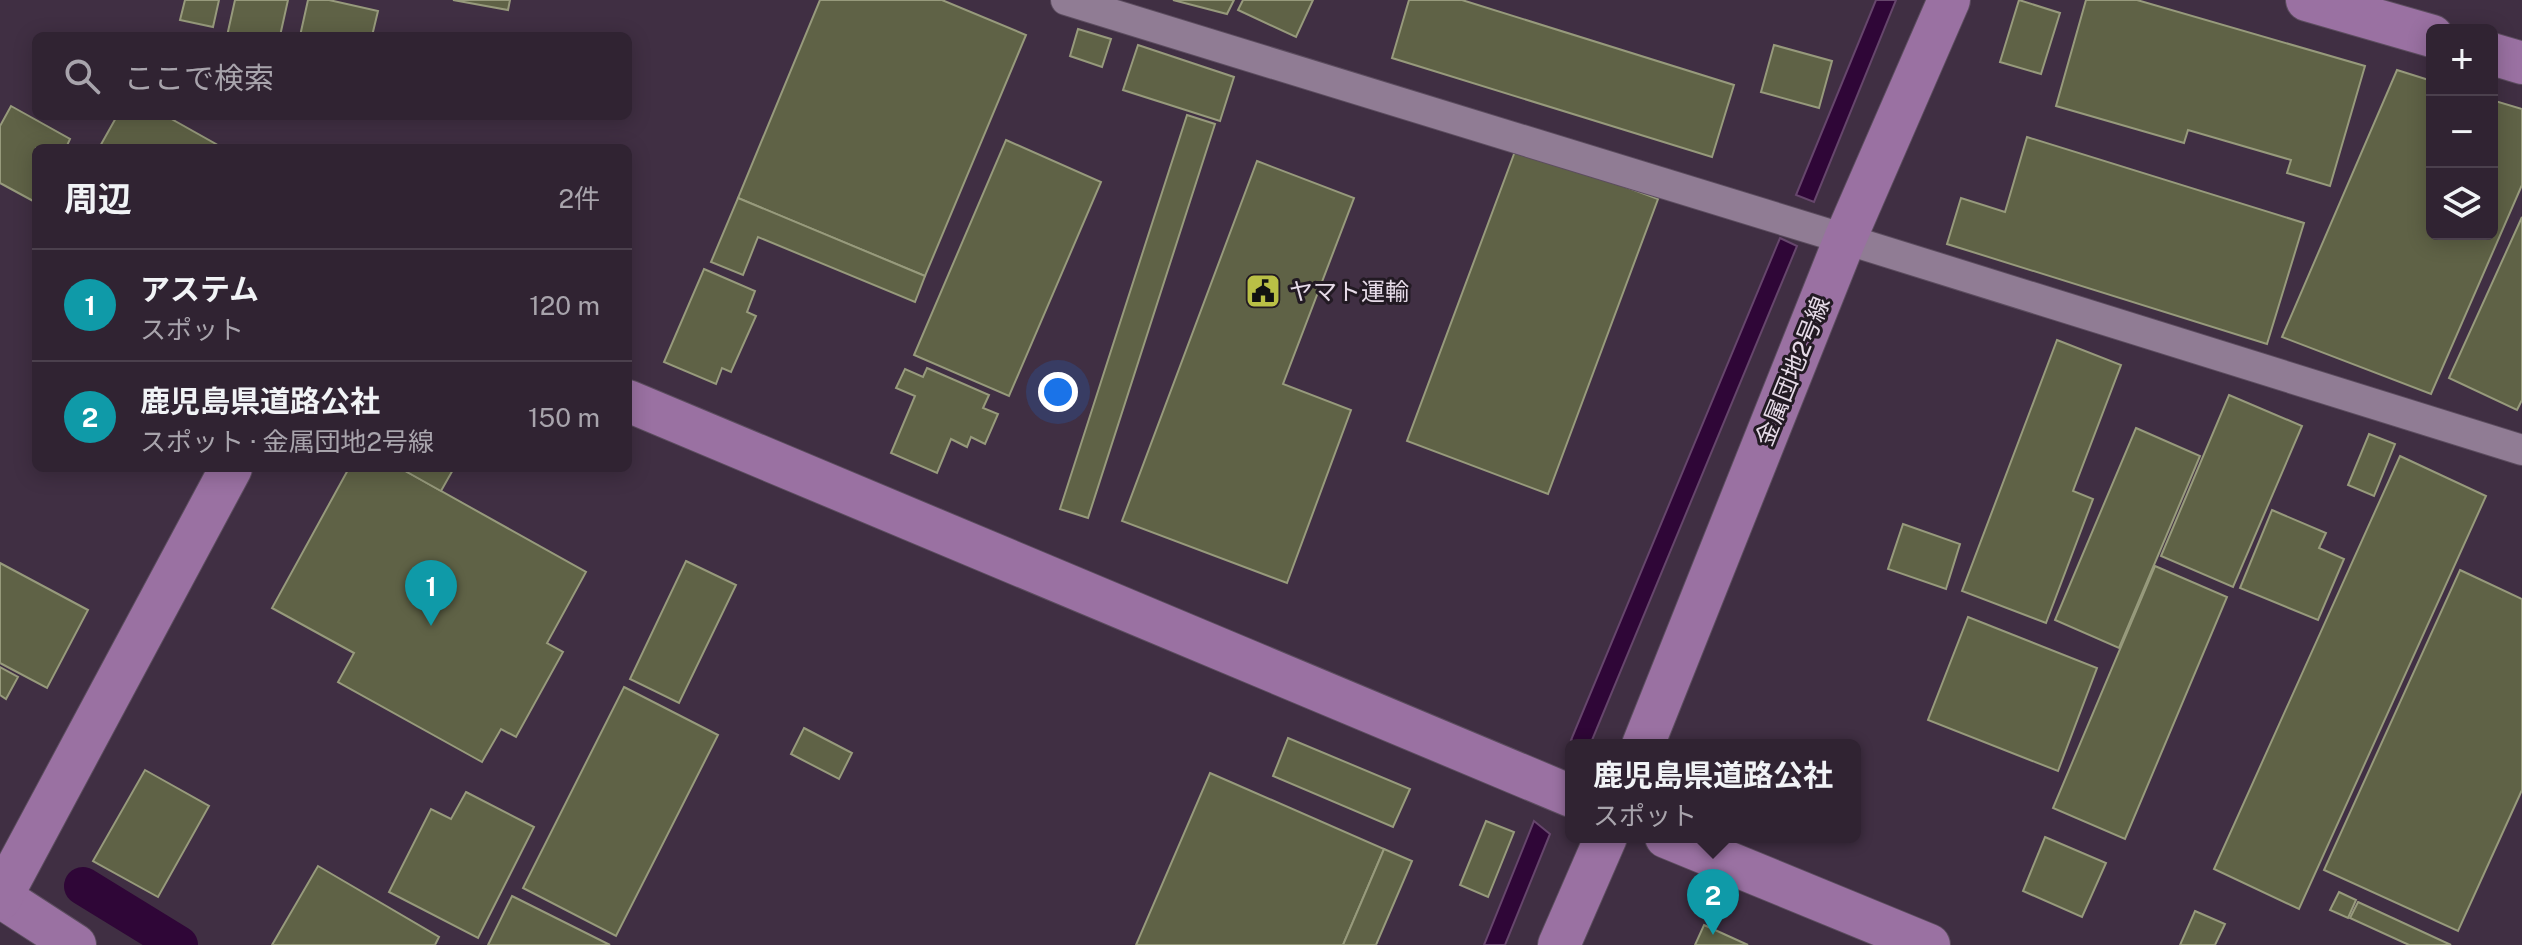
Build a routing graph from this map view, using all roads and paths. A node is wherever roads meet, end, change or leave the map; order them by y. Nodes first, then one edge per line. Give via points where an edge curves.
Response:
1 (1066, 0) edge
2 (1949, 0) edge
3 (2307, 0) edge
4 (2426, 34) edge
5 (2498, 56) edge
6 (2522, 63) edge
7 (1845, 239) junction
8 (632, 403) edge
9 (2522, 450) edge
10 (229, 472) edge
11 (1645, 739) edge
12 (1565, 793) edge
13 (1603, 843) edge
14 (1681, 843) edge
15 (0, 898) edge
16 (75, 945) edge
17 (1559, 945) edge
18 (1929, 945) edge

1 - 7 street
2 - 7 street, 金属団地2号線
3 - 4 street
5 - 6 street
7 - 9 street
7 - 11 street, 金属団地2号線
8 - 12 street
10 - 15 street
13 - 17 street
14 - 18 street
15 - 16 street

